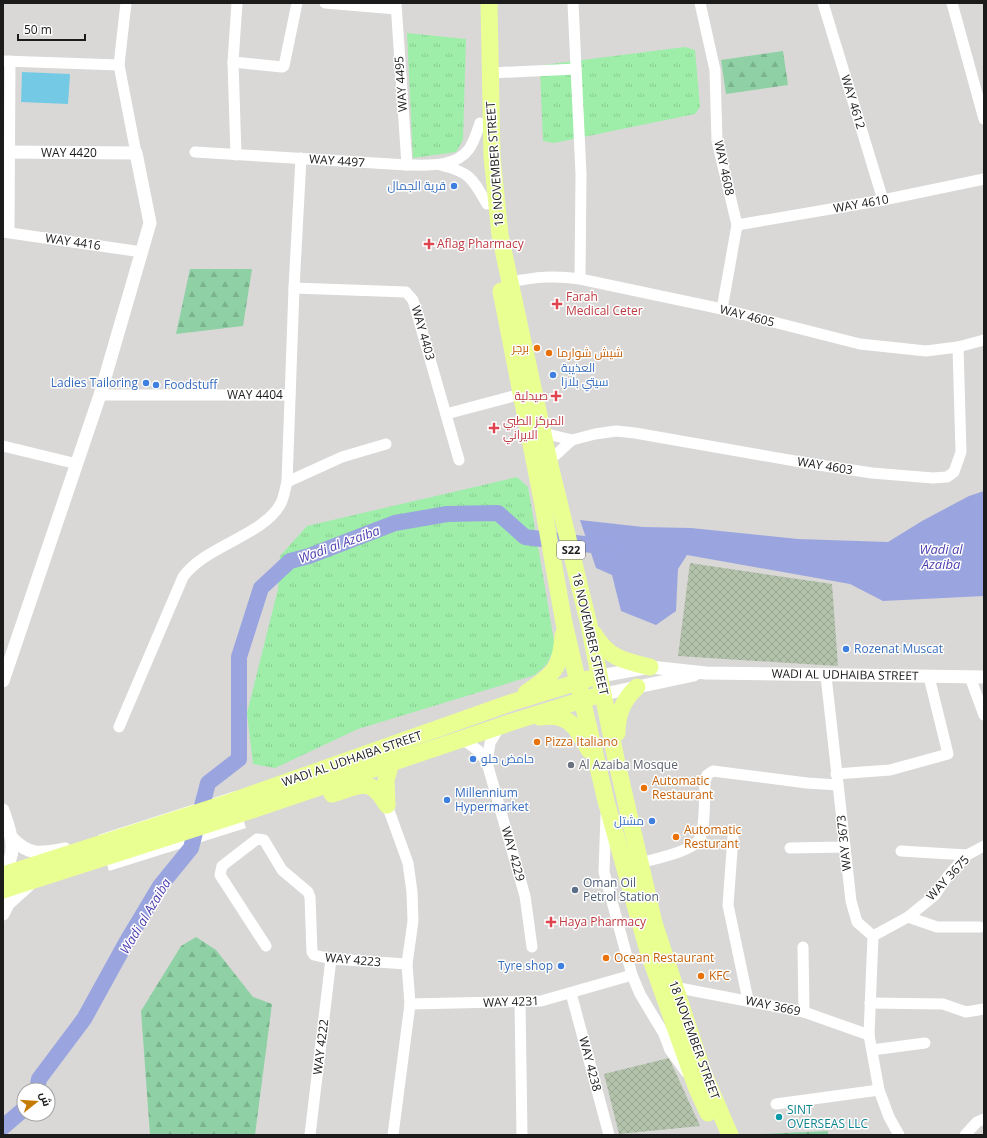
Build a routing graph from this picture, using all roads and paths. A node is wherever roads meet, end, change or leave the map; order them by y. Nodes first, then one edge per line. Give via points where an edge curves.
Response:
1 (126, 3) edge
2 (237, 3) edge
3 (297, 3) edge
4 (325, 3) edge
5 (478, 3) edge
6 (489, 3) edge
7 (574, 3) edge
8 (700, 3) edge
9 (823, 3) edge
10 (952, 3) edge
11 (396, 6) edge
12 (6, 61) edge
13 (233, 62) junction
14 (120, 65) junction
15 (576, 69) junction
16 (490, 73) junction
17 (984, 119) edge
18 (480, 123) junction
19 (6, 152) edge
20 (195, 152) dead end
21 (136, 153) junction
22 (236, 155) junction
23 (301, 158) junction
24 (438, 164) junction
25 (407, 165) junction
26 (984, 179) edge
27 (883, 200) junction
28 (487, 204) junction
29 (737, 225) junction
30 (6, 232) edge
31 (142, 252) junction
32 (580, 279) junction
33 (510, 282) junction
34 (294, 288) junction
35 (722, 309) junction
36 (984, 340) edge
37 (958, 347) junction
38 (521, 394) junction
39 (100, 395) junction
40 (290, 395) junction
41 (446, 414) junction
42 (543, 433) junction
43 (572, 440) junction
44 (386, 444) dead end
45 (3, 446) edge
46 (460, 460) dead end
47 (549, 461) junction
48 (77, 464) junction
49 (287, 482) junction
50 (550, 497) junction
51 (563, 615) junction
52 (589, 625) junction
53 (650, 667) junction
54 (706, 673) junction
55 (600, 676) junction
56 (826, 676) junction
57 (930, 677) junction
58 (970, 677) junction
59 (984, 677) edge
60 (3, 681) edge
61 (578, 682) junction
62 (637, 687) junction
63 (604, 694) junction
64 (582, 700) junction
65 (510, 703) junction
66 (984, 715) edge
67 (507, 724) junction
68 (119, 726) dead end
69 (462, 739) junction
70 (616, 760) junction
71 (391, 763) junction
72 (487, 763) junction
73 (598, 766) junction
74 (836, 774) junction
75 (838, 785) junction
76 (289, 798) junction
77 (606, 801) junction
78 (387, 805) junction
79 (235, 808) junction
80 (3, 810) edge
81 (733, 837) dead end
82 (12, 838) junction
83 (984, 846) edge
84 (845, 847) junction
85 (790, 848) dead end
86 (103, 850) junction
87 (901, 850) dead end
88 (968, 855) junction
89 (640, 863) junction
90 (3, 869) edge
91 (3, 875) edge
92 (42, 877) junction
93 (3, 890) edge
94 (3, 914) edge
95 (908, 917) junction
96 (980, 927) dead end
97 (873, 936) junction
98 (266, 946) dead end
99 (532, 946) dead end
100 (803, 947) dead end
101 (331, 959) junction
102 (407, 964) junction
103 (632, 975) junction
104 (674, 987) junction
105 (571, 993) junction
106 (748, 1000) junction
107 (520, 1002) junction
108 (870, 1003) junction
109 (410, 1004) junction
110 (984, 1009) edge
111 (804, 1012) junction
112 (869, 1035) junction
113 (925, 1042) dead end
114 (872, 1050) junction
115 (697, 1089) junction
116 (879, 1090) junction
117 (776, 1104) dead end
118 (984, 1119) edge
119 (310, 1135) edge
120 (393, 1135) edge
121 (522, 1135) edge
122 (609, 1135) edge
123 (717, 1135) edge
124 (730, 1135) edge
125 (899, 1135) edge
126 (965, 1135) edge

1 - 14 street
2 - 13 street
3 - 13 street via 284,66
4 - 11 street
5 - 18 main road, 18 NOVEMBER STREET / S22
6 - 16 main road, 18 NOVEMBER STREET / S22
7 - 15 street
8 - 29 street, WAY 4608 via 715,70 717,141
9 - 27 street, WAY 4612
10 - 17 street
11 - 25 street, WAY 4495
12 - 14 street
12 - 19 street
13 - 22 street
14 - 21 street
15 - 16 street
15 - 32 street
16 - 33 main road, 18 NOVEMBER STREET / S22 via 495,192 500,235
18 - 24 street, WAY 4497 via 469,148 460,159
18 - 28 main road, 18 NOVEMBER STREET / S22
19 - 21 street, WAY 4420
19 - 30 street
20 - 22 street, WAY 4497
21 - 31 street via 150,223
22 - 23 street, WAY 4497
23 - 25 street, WAY 4497
23 - 34 street
24 - 25 street, WAY 4497
24 - 28 street, WAY 4497 via 457,169 472,177
26 - 27 street, WAY 4610
27 - 29 street, WAY 4610
28 - 38 main road, 18 NOVEMBER STREET / S22
29 - 35 street, WAY 4608
30 - 31 street, WAY 4416
31 - 39 street
32 - 33 street, WAY 4605 via 542,276
32 - 35 street, WAY 4605
33 - 42 main road, 18 NOVEMBER STREET / S22
34 - 40 street
34 - 41 street, WAY 4403 via 406,292 413,300
35 - 37 street, WAY 4605 via 860,344 926,351
36 - 37 street, WAY 4605
37 - 43 street, WAY 4603 via 961,452 954,472 947,477 864,472 616,431
38 - 41 street
38 - 50 main road, 18 NOVEMBER STREET / S22
39 - 40 street, WAY 4404
39 - 48 street
40 - 49 street
41 - 46 street, WAY 4403
42 - 43 street, WAY 4603
42 - 47 main road, 18 NOVEMBER STREET / S22
43 - 47 street
44 - 49 street via 342,457
45 - 48 street
47 - 50 main road, 18 NOVEMBER STREET / S22
48 - 60 street
49 - 68 street via 280,503 270,516 259,526 217,549 189,569 183,577
50 - 51 main road, 18 NOVEMBER STREET / S22
50 - 52 main road, 18 NOVEMBER STREET / S22 via 585,605
51 - 61 main road, 18 NOVEMBER STREET / S22
51 - 65 main road via 562,648 557,666 552,674
52 - 53 main road via 613,656
52 - 55 main road, 18 NOVEMBER STREET / S22
53 - 54 street, WADI AL UDHAIBA STREET
53 - 55 street, WADI AL UDHAIBA STREET
54 - 56 street, WADI AL UDHAIBA STREET
54 - 62 street, WADI AL UDHAIBA STREET
55 - 61 main road, WADI AL UDHAIBA STREET
55 - 63 main road, 18 NOVEMBER STREET / S22
56 - 57 street, WADI AL UDHAIBA STREET
56 - 74 street, WAY 3673
57 - 58 street, WADI AL UDHAIBA STREET
57 - 74 street via 948,754 890,770
58 - 59 street, WADI AL UDHAIBA STREET
58 - 66 street
61 - 64 main road, 18 NOVEMBER STREET / S22
61 - 65 main road, WADI AL UDHAIBA STREET
62 - 63 street, WADI AL UDHAIBA STREET
62 - 70 main road via 629,694 619,712
63 - 64 main road, WADI AL UDHAIBA STREET
63 - 70 main road, 18 NOVEMBER STREET / S22
64 - 67 main road, WADI AL UDHAIBA STREET
64 - 73 main road, 18 NOVEMBER STREET / S22
65 - 79 main road, WADI AL UDHAIBA STREET
67 - 69 main road, WADI AL UDHAIBA STREET
67 - 72 street, WAY 4229 via 490,743
67 - 73 main road via 547,716 558,716 567,720 582,737
69 - 71 main road, WADI AL UDHAIBA STREET
69 - 72 street, WAY 4229 via 479,751
70 - 89 main road, 18 NOVEMBER STREET / S22
71 - 76 main road, WADI AL UDHAIBA STREET
71 - 78 main road via 386,780
72 - 99 street, WAY 4229 via 525,896
73 - 77 main road, 18 NOVEMBER STREET / S22
74 - 75 street, WAY 3673
75 - 84 street, WAY 3673
75 - 89 street via 713,771 707,775 705,782 699,839 684,850
76 - 78 main road via 313,800 370,785 379,792
76 - 79 main road, WADI AL UDHAIBA STREET
77 - 103 street via 604,872
77 - 115 main road, 18 NOVEMBER STREET / S22 via 648,951
78 - 102 street via 408,863 412,892 413,921
79 - 86 main road, WADI AL UDHAIBA STREET
80 - 82 street
81 - 106 street via 728,905
82 - 86 street via 25,850 36,853
82 - 90 street via 12,851 8,864
83 - 88 street, WAY 3675
84 - 85 street
84 - 97 street, WAY 3673 via 851,901 857,922
86 - 91 main road, WADI AL UDHAIBA STREET
86 - 92 main road, WADI AL UDHAIBA STREET
87 - 88 street
88 - 95 street, WAY 3675 via 948,876 935,895
89 - 104 main road, 18 NOVEMBER STREET / S22 via 654,923
92 - 93 main road, WADI AL UDHAIBA STREET
92 - 94 street via 16,894
95 - 96 street via 937,927
95 - 97 street, WAY 3675
97 - 108 street
98 - 101 street, WAY 4223 via 220,875 222,866 261,838 282,870 308,892 312,952 316,956
100 - 111 street
101 - 102 street, WAY 4223
101 - 119 street, WAY 4222
102 - 109 street
103 - 105 street, WAY 4231
103 - 115 street via 670,1050
104 - 106 street, WAY 3669
104 - 124 main road, 18 NOVEMBER STREET / S22 via 703,1072
105 - 107 street, WAY 4231 via 541,1001
105 - 122 street, WAY 4238
106 - 111 street, WAY 3669
107 - 109 street, WAY 4231
107 - 121 street
108 - 110 street via 943,1004 966,1012
108 - 112 street
109 - 120 street
111 - 112 street, WAY 3669
112 - 114 street
113 - 114 street
114 - 116 street
115 - 123 main road, 18 NOVEMBER STREET / S22
116 - 117 street
116 - 125 street
118 - 126 street via 977,1122

